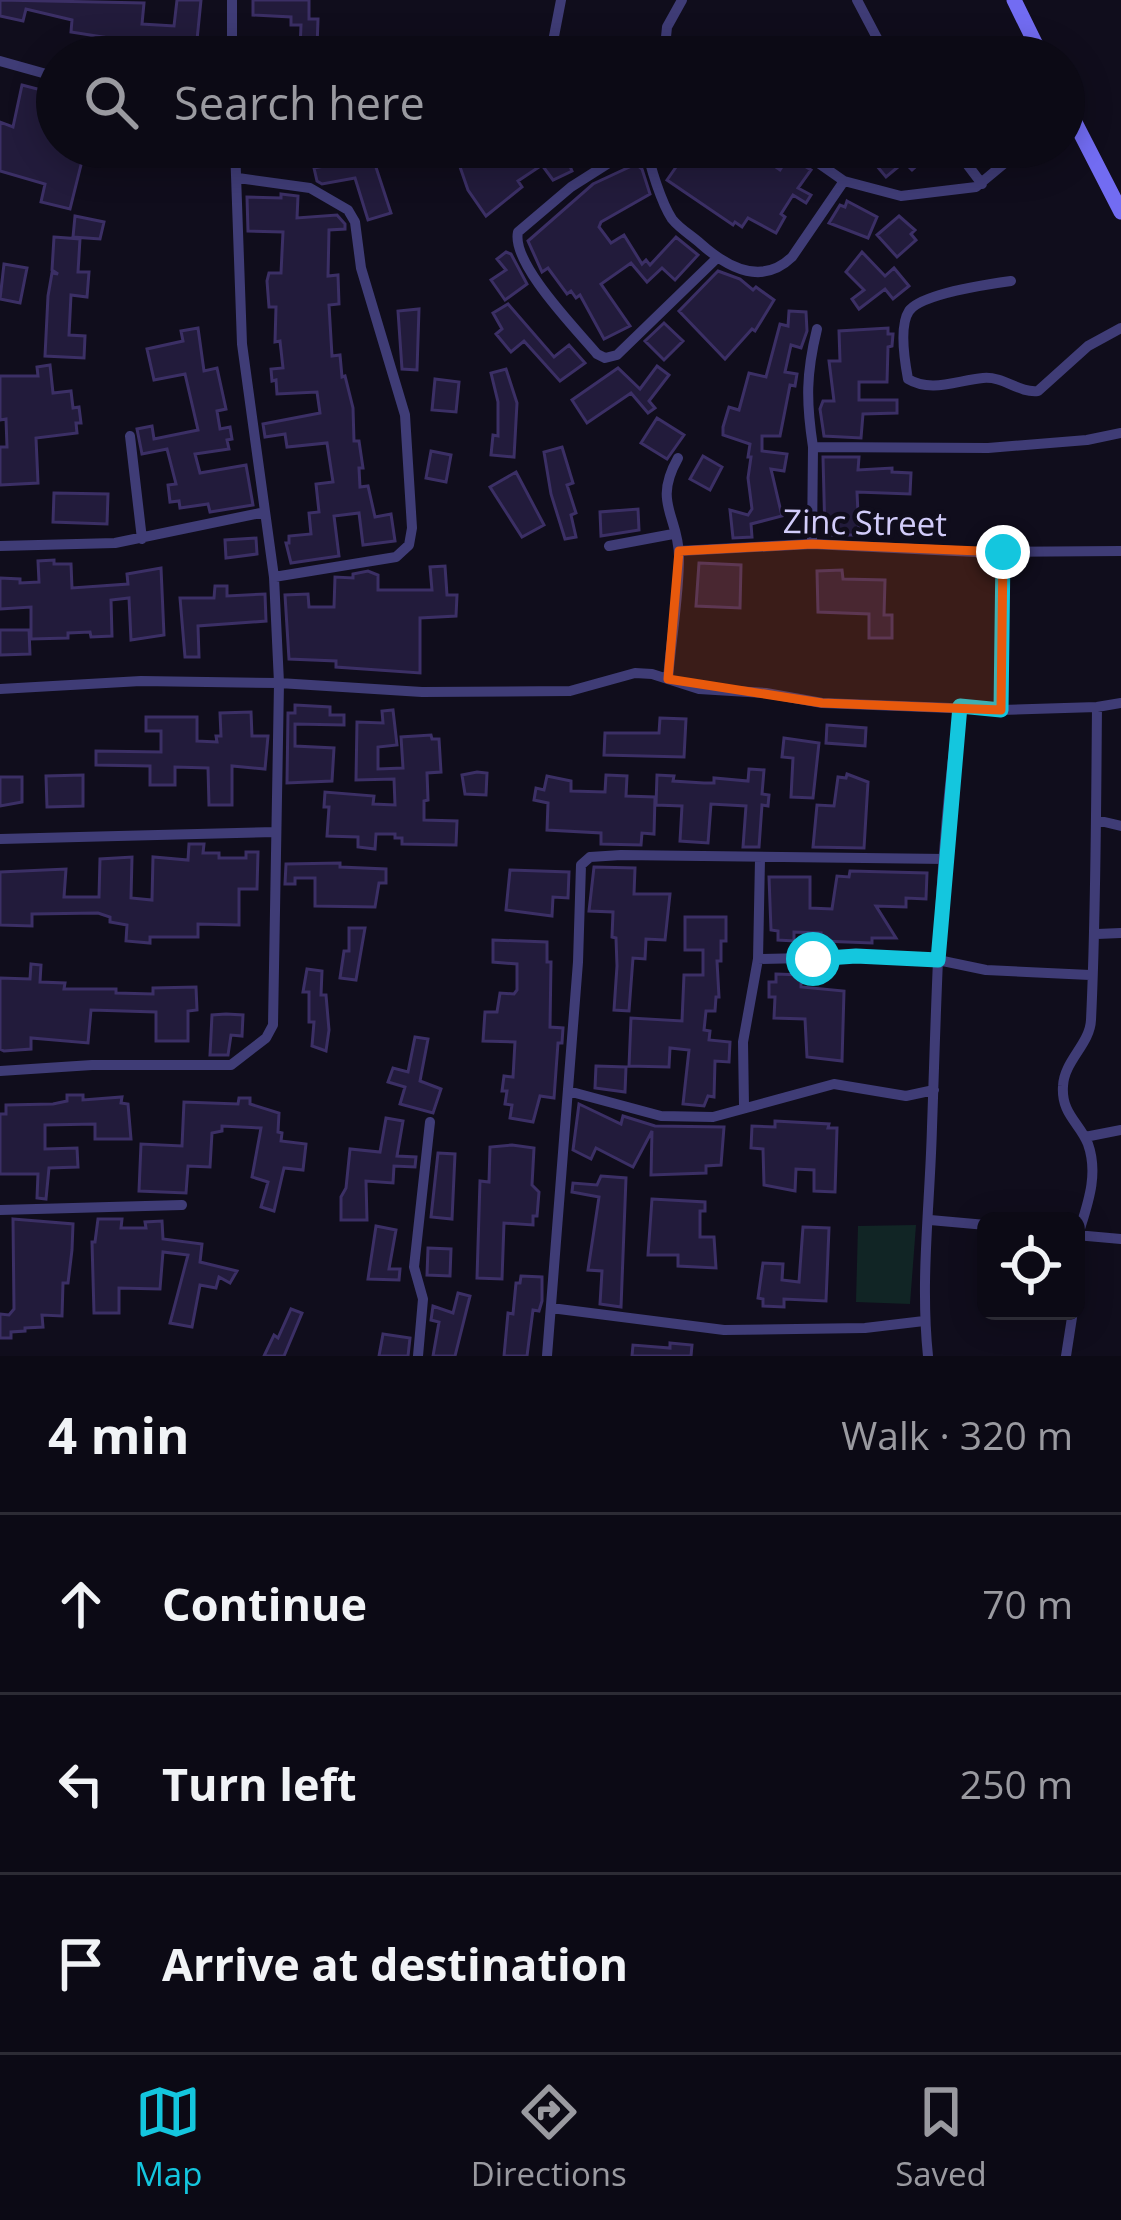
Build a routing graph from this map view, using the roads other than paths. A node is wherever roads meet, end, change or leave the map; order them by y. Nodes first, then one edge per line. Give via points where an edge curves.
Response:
1 (232, 0) edge
2 (562, 0) edge
3 (682, 0) edge
4 (857, 0) edge
5 (1014, 0) edge
6 (232, 36) edge
7 (554, 36) edge
8 (666, 36) edge
9 (876, 36) edge
10 (1032, 36) edge
11 (0, 61) edge
12 (36, 71) edge
13 (1085, 150) edge
14 (237, 168) edge
15 (601, 168) edge
16 (654, 168) edge
17 (825, 168) edge
18 (970, 168) edge
19 (1000, 168) edge
20 (238, 178) junction
21 (844, 181) junction
22 (982, 184) junction
23 (1121, 212) edge
24 (716, 259) junction
25 (1011, 281) dead end
26 (1121, 328) edge
27 (817, 329) dead end
28 (1121, 433) edge
29 (130, 436) dead end
30 (814, 447) junction
31 (678, 458) dead end
32 (266, 512) junction
33 (674, 534) junction
34 (142, 539) junction
35 (812, 544) junction
36 (0, 546) edge
37 (609, 546) dead end
38 (680, 551) junction
39 (1121, 551) edge
40 (1003, 552) junction
41 (274, 577) junction
42 (668, 679) junction
43 (279, 682) junction
44 (0, 689) edge
45 (1121, 703) edge
46 (960, 706) junction
47 (1097, 707) junction
48 (1001, 710) junction
49 (1096, 820) junction
50 (1121, 826) edge
51 (276, 832) junction
52 (0, 839) edge
53 (760, 859) junction
54 (946, 859) junction
55 (1121, 933) edge
56 (1097, 934) junction
57 (758, 959) junction
58 (938, 960) junction
59 (1090, 975) junction
60 (0, 1071) edge
61 (934, 1090) junction
62 (568, 1091) junction
63 (743, 1106) junction
64 (430, 1122) dead end
65 (1121, 1130) edge
66 (1085, 1136) junction
67 (182, 1205) dead end
68 (0, 1210) edge
69 (1085, 1215) edge
70 (929, 1220) junction
71 (977, 1224) edge
72 (1085, 1238) edge
73 (1121, 1239) edge
74 (550, 1308) junction
75 (1072, 1320) edge
76 (924, 1321) junction
77 (418, 1356) edge
78 (547, 1356) edge
79 (928, 1356) edge
80 (1066, 1356) edge

1 - 6 street
2 - 7 street
3 - 8 street
4 - 9 street
5 - 10 street
11 - 12 street
13 - 23 street
14 - 20 street
15 - 24 street via 518,232 517,248 597,354 617,355
16 - 24 street via 670,216
17 - 21 street
18 - 22 street
19 - 22 street
20 - 32 street via 242,344
20 - 41 street via 310,188 348,211 405,416 412,528 403,553
21 - 22 street via 901,196
21 - 24 street via 781,267 757,274
25 - 26 street via 932,298 909,312 908,379 922,386 994,378 1038,391
27 - 30 street via 806,400
28 - 30 street via 988,448
29 - 34 street
30 - 35 street
31 - 33 street via 665,498
32 - 34 street
32 - 41 street
33 - 37 street
33 - 38 street
34 - 36 street
35 - 38 street, Zinc Street
35 - 40 street, Zinc Street
38 - 42 street
39 - 40 street, Zinc Street
40 - 48 street
41 - 43 street
42 - 43 street via 635,673 570,691
42 - 46 street via 822,703
43 - 44 street
43 - 51 street
45 - 47 street
46 - 48 street
46 - 54 street
47 - 48 street
47 - 49 street
49 - 50 street
49 - 56 street
51 - 52 street
51 - 60 street via 273,1025 266,1038 232,1065
53 - 54 street
53 - 57 street
53 - 62 street via 621,855 581,865
54 - 58 street
55 - 56 street
56 - 59 street
57 - 58 street
57 - 63 street via 743,1042
58 - 59 street
58 - 61 street
59 - 66 street via 1091,1026 1062,1089 1070,1120
61 - 63 street via 906,1096 834,1084
61 - 70 street
62 - 63 street via 661,1116 722,1117
62 - 74 street
64 - 77 street via 413,1267 423,1299
65 - 66 street
66 - 69 street
67 - 68 street
70 - 71 street
70 - 76 street
72 - 73 street
74 - 76 street via 724,1330
74 - 78 street
75 - 80 street
76 - 79 street

